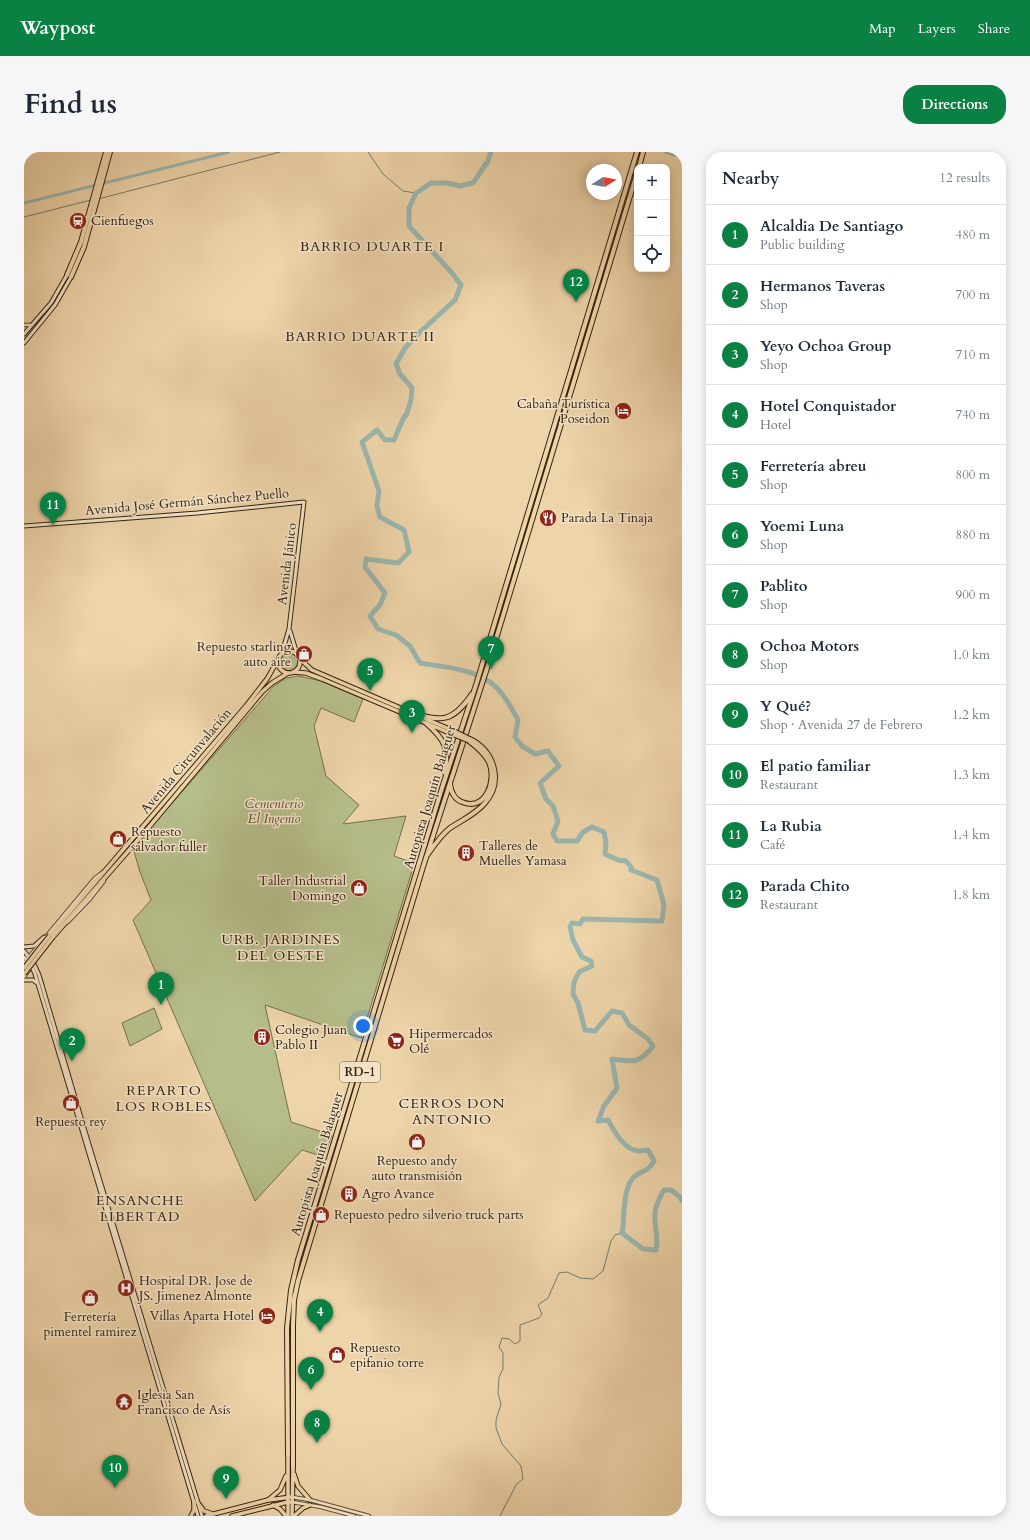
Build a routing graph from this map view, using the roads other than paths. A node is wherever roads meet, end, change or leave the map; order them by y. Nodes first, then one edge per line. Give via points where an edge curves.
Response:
1 (106, 152) edge
2 (110, 152) edge
3 (638, 152) edge
4 (643, 152) edge
5 (640, 164) edge
6 (102, 177) junction
7 (634, 183) edge
8 (69, 276) junction
9 (32, 325) junction
10 (24, 326) edge
11 (24, 334) edge
12 (28, 338) junction
13 (24, 343) edge
14 (304, 502) joint
15 (24, 526) edge
16 (289, 629) junction
17 (282, 653) junction
18 (296, 654) junction
19 (279, 658) junction
20 (300, 659) junction
21 (293, 672) junction
22 (288, 673) junction
23 (477, 687) junction
24 (410, 712) junction
25 (426, 723) junction
26 (453, 733) junction
27 (470, 740) junction
28 (450, 780) junction
29 (442, 788) junction
30 (426, 857) junction
31 (105, 873) junction
32 (51, 936) junction
33 (44, 937) junction
34 (24, 947) edge
35 (24, 951) edge
36 (24, 957) edge
37 (28, 958) junction
38 (24, 964) edge
39 (33, 965) junction
40 (24, 968) edge
41 (24, 974) edge
42 (24, 979) edge
43 (38, 984) junction
44 (329, 1142) dead end
45 (331, 1152) junction
46 (288, 1455) junction
47 (293, 1467) junction
48 (290, 1497) junction
49 (268, 1500) junction
50 (310, 1500) junction
51 (196, 1502) junction
52 (288, 1502) junction
53 (292, 1502) junction
54 (273, 1505) junction
55 (310, 1505) junction
56 (214, 1514) junction
57 (191, 1516) edge
58 (198, 1516) edge
59 (202, 1516) edge
60 (206, 1516) edge
61 (232, 1516) edge
62 (287, 1516) edge
63 (293, 1516) edge
64 (354, 1516) edge
65 (369, 1516) edge

1 - 6 highway
2 - 6 highway
3 - 23 highway, Autopista Joaquín Balaguer / RD-1 via 480,670
4 - 5 highway
6 - 8 highway
7 - 23 highway, Autopista Joaquín Balaguer / RD-1 via 486,671
8 - 9 main road
8 - 12 main road via 52,308
9 - 10 street
9 - 11 main road
11 - 12 street
12 - 13 main road
14 - 15 main road, Avenida José Germán Sánchez Puello
14 - 16 main road, Avenida Jánico
16 - 17 main road, Avenida Jánico
16 - 18 main road, Avenida Jánico
17 - 18 main road via 291,651
17 - 19 main road
18 - 20 main road
19 - 22 main road via 280,669
19 - 31 main road, Avenida Circunvalación via 267,679 246,706
20 - 21 main road via 300,666
20 - 24 main road via 312,670
21 - 22 main road
21 - 25 main road via 306,673 322,679
22 - 31 main road, Avenida Circunvalación via 262,692 144,832
23 - 24 highway via 452,715 441,719
23 - 28 highway, Autopista Joaquín Balaguer / RD-1
23 - 29 highway, Autopista Joaquín Balaguer / RD-1
24 - 26 main road
25 - 26 main road
25 - 29 highway via 441,738 448,757
26 - 27 main road, bridge
27 - 28 highway via 490,763 492,778 488,793 477,802 459,801 450,786
27 - 30 highway via 488,752 493,763 495,778 492,791 486,803 450,828
28 - 30 highway, Autopista Joaquín Balaguer / RD-1
29 - 45 highway, Autopista Joaquín Balaguer / RD-1
30 - 47 highway, Autopista Joaquín Balaguer / RD-1 via 298,1281 293,1325
31 - 32 main road, Avenida Circunvalación
31 - 33 street, Avenida Circunvalación via 95,878
31 - 39 street, Avenida Circunvalación via 102,885
32 - 40 main road, Avenida Circunvalación, bridge
32 - 41 main road, Avenida Circunvalación, bridge
33 - 34 main road via 34,946
33 - 37 street, Avenida Circunvalación
35 - 37 main road
36 - 37 main road
37 - 38 street, Avenida Circunvalación
37 - 39 main road
39 - 42 street, Avenida Circunvalación
39 - 43 main road
39 - 51 main road via 39,974
42 - 43 main road via 33,980
43 - 51 main road
44 - 45 highway
45 - 46 highway, Autopista Joaquín Balaguer / RD-1 via 298,1260 290,1300
46 - 48 main road
46 - 49 main road via 286,1479 280,1490
47 - 48 main road
47 - 50 main road via 297,1483
48 - 49 main road
48 - 50 street
48 - 52 main road
48 - 53 main road
49 - 56 main road
50 - 65 street
51 - 56 main road via 204,1511
51 - 57 main road
51 - 58 main road
51 - 59 main road
52 - 53 main road
52 - 54 main road
52 - 62 main road
53 - 55 street
53 - 63 main road
54 - 61 main road
54 - 62 main road
55 - 63 main road
55 - 64 street
56 - 60 main road

